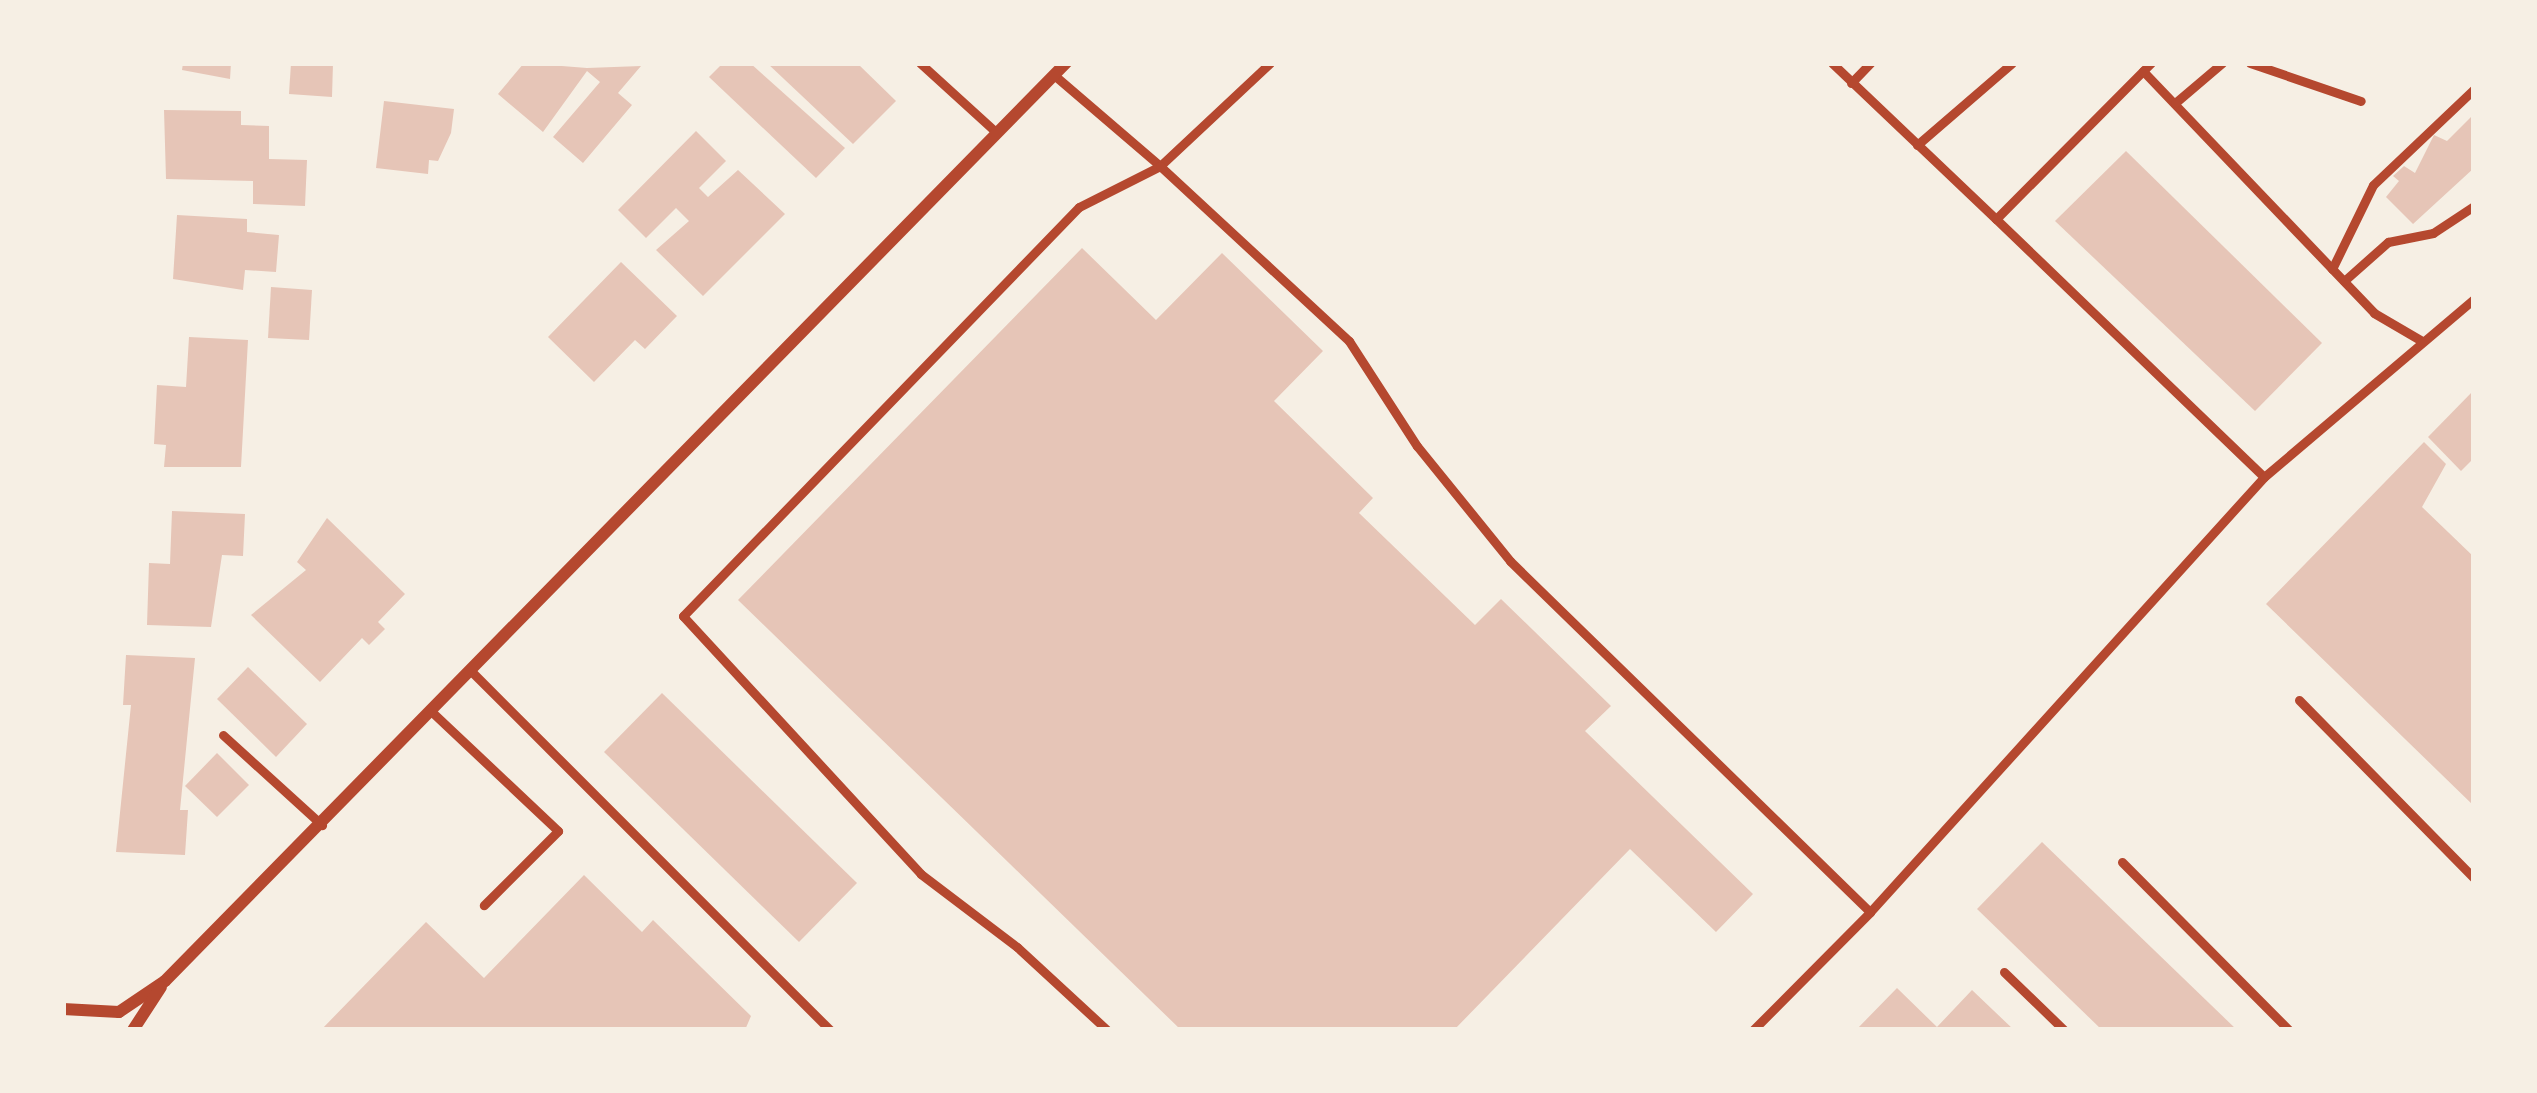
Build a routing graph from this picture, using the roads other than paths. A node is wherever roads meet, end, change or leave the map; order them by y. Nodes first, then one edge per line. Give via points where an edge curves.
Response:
1 (920, 63) edge
2 (1066, 63) edge
3 (1270, 63) edge
4 (1832, 63) edge
5 (1870, 63) edge
6 (2012, 63) edge
7 (2222, 63) edge
8 (2250, 63) edge
9 (2147, 67) edge
10 (1054, 75) junction
11 (1851, 83) junction
12 (2474, 89) edge
13 (2361, 101) dead end
14 (2175, 103) junction
15 (997, 133) junction
16 (1917, 146) junction
17 (1160, 166) junction
18 (2474, 206) edge
19 (1996, 219) junction
20 (2332, 269) junction
21 (2344, 281) junction
22 (2474, 299) edge
23 (2422, 341) junction
24 (2264, 477) junction
25 (472, 672) junction
26 (2299, 700) dead end
27 (434, 712) junction
28 (223, 735) dead end
29 (322, 825) junction
30 (2122, 862) dead end
31 (2474, 878) edge
32 (484, 905) dead end
33 (1870, 912) junction
34 (2004, 973) dead end
35 (165, 981) junction
36 (63, 1009) edge
37 (133, 1030) edge
38 (830, 1030) edge
39 (1107, 1030) edge
40 (1753, 1030) edge
41 (2063, 1030) edge
42 (2289, 1030) edge

1 - 15 lane
2 - 10 street
3 - 17 lane
4 - 11 lane
5 - 11 lane
6 - 16 lane
7 - 14 lane
8 - 13 lane
9 - 14 lane
9 - 19 lane
10 - 15 street
10 - 17 lane
11 - 16 lane
12 - 20 lane via 2373,185
14 - 20 lane
15 - 25 street via 592,539
16 - 19 lane
17 - 33 lane via 1349,340 1418,446 1510,561
17 - 39 lane via 1079,207 683,616 921,874
18 - 21 lane via 2433,233 2388,242
19 - 24 lane
20 - 21 lane
21 - 23 lane via 2374,313
22 - 23 lane
23 - 24 lane
24 - 33 lane
25 - 27 street
25 - 38 lane
26 - 31 lane
27 - 29 street
27 - 32 lane via 559,831
28 - 29 lane
29 - 35 street
30 - 42 lane
33 - 40 lane
34 - 41 lane
35 - 36 street via 119,1012
35 - 37 street

